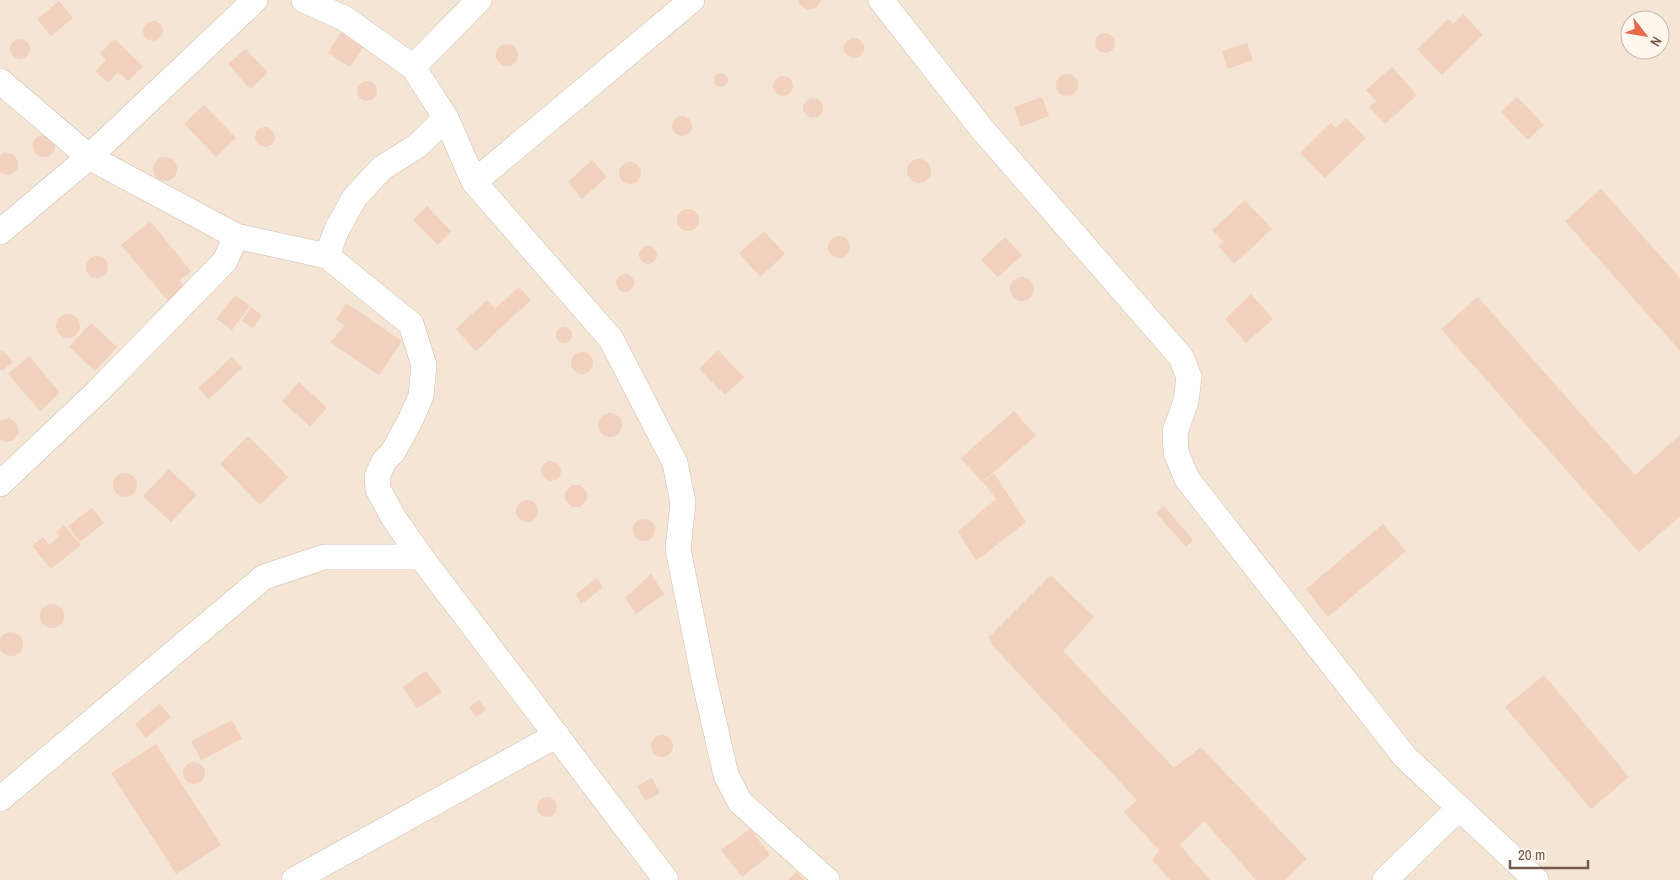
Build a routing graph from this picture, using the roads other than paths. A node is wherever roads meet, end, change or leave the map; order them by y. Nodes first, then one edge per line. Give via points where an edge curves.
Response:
1 (255, 0) edge
2 (304, 0) edge
3 (479, 0) edge
4 (692, 0) edge
5 (881, 0) edge
6 (413, 67) junction
7 (0, 81) edge
8 (446, 118) junction
9 (89, 157) junction
10 (474, 182) junction
11 (0, 232) edge
12 (236, 236) junction
13 (327, 256) junction
14 (0, 484) edge
15 (421, 556) junction
16 (557, 735) junction
17 (0, 799) edge
18 (1459, 808) junction
19 (294, 880) edge
20 (666, 880) edge
21 (827, 880) edge
22 (1385, 880) edge
23 (1536, 880) edge

1 - 9 street
2 - 6 street via 344,18
3 - 6 street
4 - 10 street
5 - 18 street via 982,129 1181,357 1189,377 1186,401 1175,432 1176,452 1187,479 1405,757
6 - 8 street
7 - 9 street
8 - 10 street
8 - 13 street via 417,146 382,168 355,197
9 - 11 street
9 - 12 street
10 - 21 street via 611,339 675,463 683,503 678,549 726,774 740,802
12 - 13 street
12 - 14 street via 225,261 97,392
13 - 15 street via 411,324 424,365 421,396 410,422 377,476 378,489 389,510
15 - 16 street
15 - 17 street via 324,557 264,578
16 - 19 street
16 - 20 street
18 - 22 street
18 - 23 street

